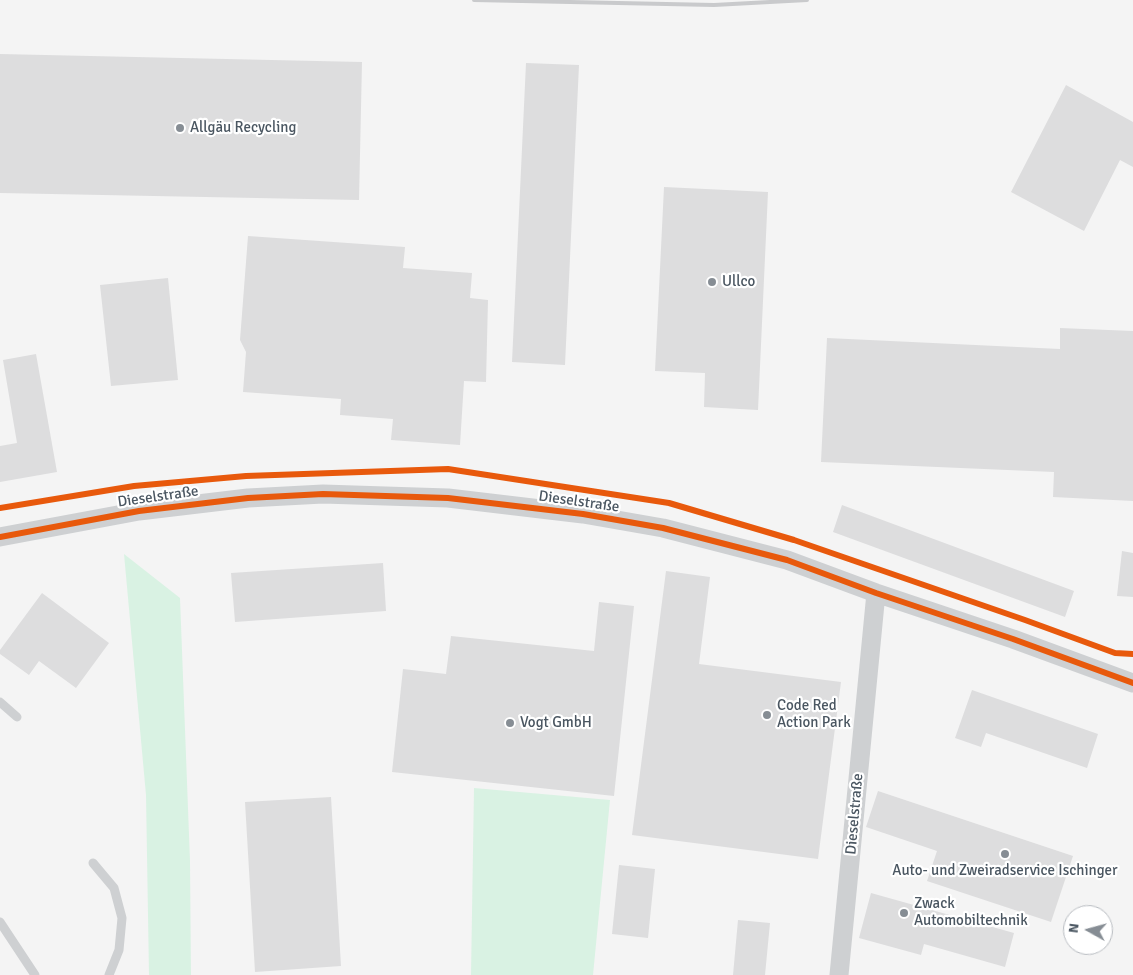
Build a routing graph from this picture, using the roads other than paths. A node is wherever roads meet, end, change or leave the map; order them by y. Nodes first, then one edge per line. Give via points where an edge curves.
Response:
1 (0, 537) edge
2 (876, 593) junction
3 (1133, 683) edge
4 (0, 702) edge
5 (17, 718) dead end
6 (92, 863) dead end
7 (0, 922) edge
8 (35, 975) edge
9 (109, 975) edge
10 (840, 975) edge

1 - 2 street, Dieselstraße via 139,511 248,498 323,494 448,498 583,514 663,528 787,560
2 - 3 street, Dieselstraße
2 - 10 street, Dieselstraße
4 - 5 lane
6 - 9 lane via 114,888 122,918 119,950
7 - 8 lane

